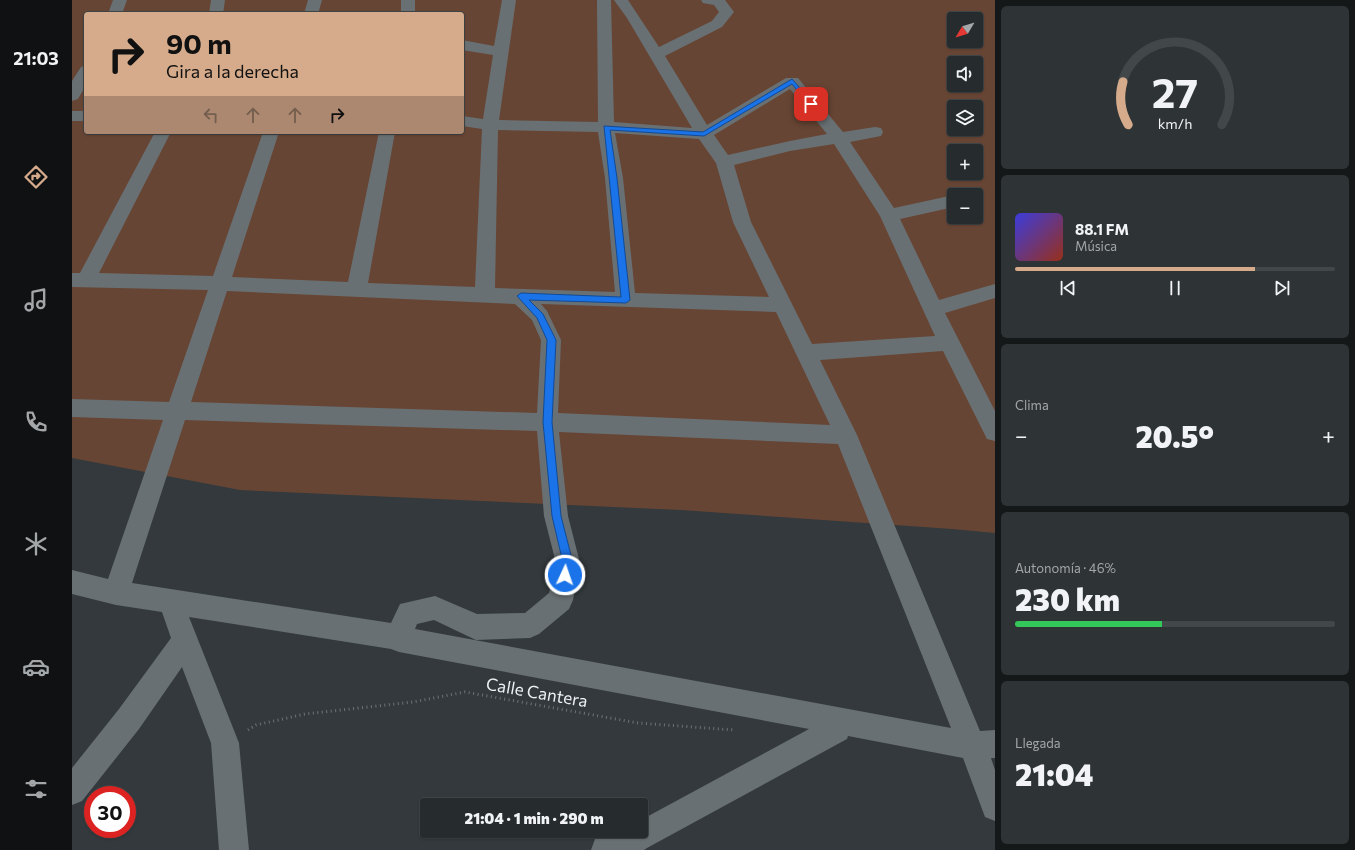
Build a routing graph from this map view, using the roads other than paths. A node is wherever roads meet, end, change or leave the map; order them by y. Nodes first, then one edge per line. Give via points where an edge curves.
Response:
1 (120, 0) edge
2 (218, 0) edge
3 (315, 0) edge
4 (408, 0) edge
5 (509, 0) edge
6 (604, 0) edge
7 (621, 0) edge
8 (708, 0) edge
9 (116, 12) edge
10 (216, 12) edge
11 (312, 12) edge
12 (408, 12) edge
13 (464, 45) edge
14 (501, 52) junction
15 (656, 54) junction
16 (84, 74) edge
17 (72, 96) edge
18 (72, 116) edge
19 (84, 116) edge
20 (464, 121) edge
21 (490, 125) junction
22 (606, 127) junction
23 (875, 132) dead end
24 (162, 134) edge
25 (270, 134) edge
26 (387, 134) edge
27 (704, 134) junction
28 (839, 138) junction
29 (724, 162) junction
30 (947, 203) edge
31 (889, 215) junction
32 (79, 280) edge
33 (221, 283) junction
34 (357, 288) junction
35 (995, 291) edge
36 (485, 295) junction
37 (521, 296) junction
38 (626, 300) junction
39 (783, 305) junction
40 (933, 309) junction
41 (949, 343) junction
42 (806, 353) junction
43 (72, 408) edge
44 (176, 411) junction
45 (992, 419) edge
46 (547, 422) junction
47 (846, 435) junction
48 (72, 582) edge
49 (116, 593) junction
50 (170, 601) junction
51 (398, 637) junction
52 (184, 642) junction
53 (838, 729) dead end
54 (984, 745) edge
55 (72, 791) edge
56 (995, 808) edge
57 (234, 850) edge
58 (606, 850) edge

1 - 9 street
2 - 10 street
3 - 11 street
4 - 12 street
5 - 14 street
6 - 22 street
7 - 15 street
8 - 15 street via 719,2 727,12 717,24
13 - 14 street
14 - 21 street
15 - 27 street
16 - 17 street
18 - 19 street
20 - 21 street
21 - 22 street
21 - 36 street
22 - 27 street
22 - 38 street via 614,178
23 - 28 street
24 - 32 street
25 - 33 street
26 - 34 street
27 - 28 street via 792,81
27 - 29 street
28 - 29 street via 790,146
28 - 31 street
29 - 39 street via 742,222
30 - 31 street
31 - 40 street
32 - 33 street
33 - 34 street
33 - 44 street
34 - 36 street
35 - 40 street
36 - 37 street
37 - 38 street
37 - 46 street via 540,316 552,340
38 - 39 street
39 - 42 street
40 - 41 street
41 - 42 street
41 - 45 street
42 - 47 street
43 - 44 street
44 - 46 street
44 - 49 street
46 - 47 street
46 - 51 street via 556,516 568,563 560,600 530,625 476,627 435,608 408,613
47 - 54 street
48 - 49 street
49 - 50 street
50 - 51 street
50 - 52 street
51 - 54 street
52 - 55 street via 129,719
52 - 57 street via 225,743
53 - 58 street via 637,838
54 - 56 street

